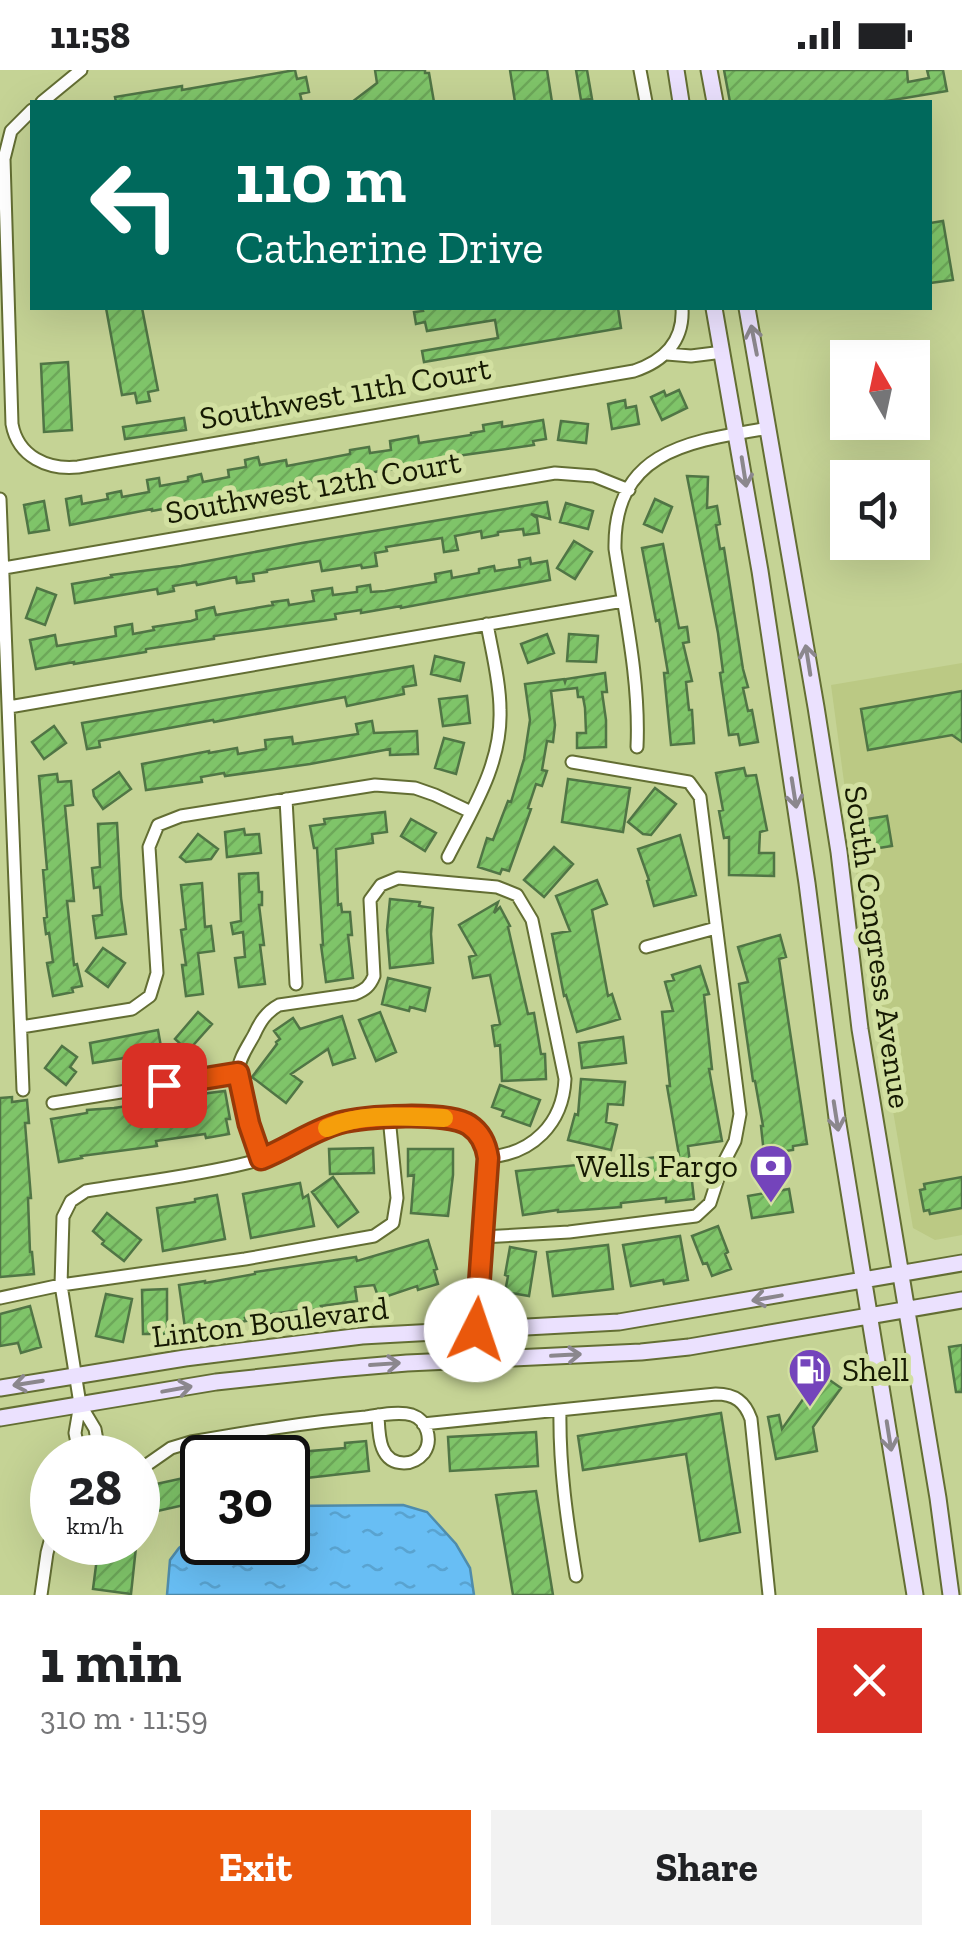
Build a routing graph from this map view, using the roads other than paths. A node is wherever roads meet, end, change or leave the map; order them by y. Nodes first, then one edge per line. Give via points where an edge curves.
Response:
1 (81, 70) edge
2 (640, 70) edge
3 (676, 70) edge
4 (710, 70) edge
5 (44, 100) edge
6 (646, 100) edge
7 (681, 100) edge
8 (715, 100) edge
9 (30, 112) edge
10 (682, 310) edge
11 (714, 310) edge
12 (747, 310) edge
13 (724, 352) junction
14 (666, 354) junction
15 (769, 428) junction
16 (738, 434) junction
17 (629, 490) junction
18 (0, 499) edge
19 (4, 568) junction
20 (623, 601) junction
21 (487, 624) junction
22 (9, 707) junction
23 (637, 747) dead end
24 (572, 762) dead end
25 (286, 799) junction
26 (471, 812) junction
27 (448, 857) dead end
28 (716, 928) junction
29 (646, 947) dead end
30 (296, 984) dead end
31 (21, 1027) junction
32 (238, 1073) junction
33 (23, 1090) dead end
34 (53, 1102) dead end
35 (389, 1117) junction
36 (488, 1158) junction
37 (261, 1159) junction
38 (482, 1238) junction
39 (962, 1263) edge
40 (900, 1274) junction
41 (863, 1281) junction
42 (62, 1285) junction
43 (0, 1298) edge
44 (962, 1300) edge
45 (906, 1310) junction
46 (869, 1317) junction
47 (476, 1330) junction
48 (434, 1362) junction
49 (74, 1376) junction
50 (0, 1388) edge
51 (80, 1404) junction
52 (560, 1410) junction
53 (378, 1416) junction
54 (0, 1418) edge
55 (424, 1424) junction
56 (75, 1435) edge
57 (96, 1435) edge
58 (160, 1456) edge
59 (45, 1565) edge
60 (576, 1576) dead end
61 (41, 1595) edge
62 (769, 1595) edge
63 (915, 1595) edge
64 (952, 1595) edge

1 - 5 street
2 - 6 street
3 - 7 main road
4 - 8 main road
9 - 14 street, Southwest 11th Court via 11,132 4,159 12,424 31,456 49,466 78,467 634,371
10 - 14 street
11 - 13 main road, South Congress Avenue
15 -> 12 main road, South Congress Avenue
13 - 14 street
13 - 16 main road, South Congress Avenue
15 - 16 street
40 -> 15 main road, South Congress Avenue
16 - 17 street via 670,451
16 -> 41 main road, South Congress Avenue
17 - 19 street, Southwest 12th Court via 594,476 555,473
17 - 20 street via 615,538
18 - 19 street
19 - 22 street
20 - 21 street
20 - 23 street via 636,680
21 - 22 street
21 - 26 street via 500,728 491,771
22 - 31 street
24 - 28 street via 689,782 696,789
25 - 26 street via 395,785
25 - 30 street
25 - 31 street via 158,825 150,848 157,973 150,996 132,1008
26 - 27 street
28 - 29 street
28 - 38 street via 740,1123 704,1210 687,1218
31 - 33 street
32 - 34 street
32 - 36 street via 271,1009 355,994 370,984 370,900 381,884 398,878 496,887 517,895 532,920 565,1080 546,1132 507,1155
32 - 37 street
35 - 36 street via 460,1120 482,1138
35 - 37 street via 335,1124
35 - 42 street via 397,1198 393,1222 374,1236
36 - 38 street
37 - 42 street via 78,1195 63,1217
38 - 47 street
39 - 40 main road, Linton Boulevard
40 - 41 main road, Linton Boulevard
40 - 45 main road, South Congress Avenue
41 - 46 main road, South Congress Avenue
41 -> 47 main road, Linton Boulevard via 619,1322
42 - 43 street
42 - 49 street
44 - 45 main road, Linton Boulevard
45 - 46 main road, Linton Boulevard
45 - 64 main road, South Congress Avenue
48 -> 46 main road, Linton Boulevard via 641,1352
46 -> 63 main road, South Congress Avenue
47 - 48 main road via 469,1343
47 - 49 main road, Linton Boulevard via 362,1336
51 -> 48 main road, Linton Boulevard via 216,1382
49 -> 50 main road, Linton Boulevard
49 - 51 street
51 - 54 main road, Linton Boulevard
51 - 56 street
51 - 57 street
52 - 55 street
52 - 60 street via 563,1497
52 - 62 street via 716,1394 743,1402 755,1443
53 - 55 street via 412,1415
53 - 55 street via 382,1449 396,1462 422,1455 429,1437
53 - 58 street via 191,1442
59 - 61 street

